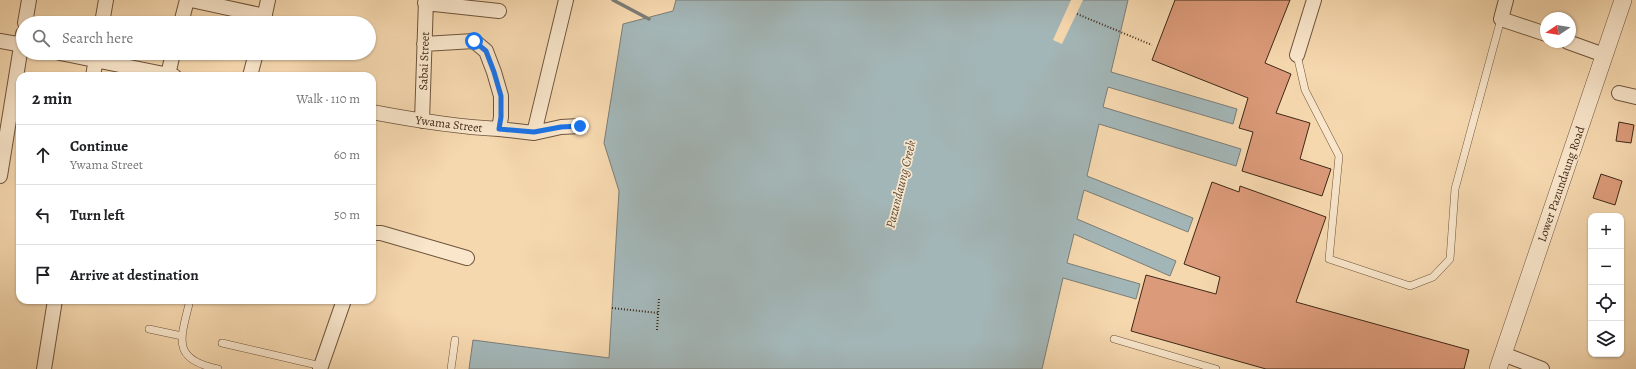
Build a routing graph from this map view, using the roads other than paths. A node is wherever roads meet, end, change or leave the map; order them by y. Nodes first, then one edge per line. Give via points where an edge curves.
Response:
1 (29, 0) edge
2 (106, 0) edge
3 (186, 0) edge
4 (191, 0) edge
5 (268, 0) edge
6 (566, 0) edge
7 (1314, 0) edge
8 (1506, 0) edge
9 (1624, 0) edge
10 (426, 1) edge
11 (499, 11) dead end
12 (26, 16) edge
13 (103, 16) edge
14 (183, 16) edge
15 (252, 16) edge
16 (265, 16) edge
17 (1501, 19) junction
18 (1540, 32) edge
19 (0, 41) edge
20 (16, 41) edge
21 (424, 44) junction
22 (1576, 45) edge
23 (1604, 55) junction
24 (1296, 56) joint
25 (19, 60) edge
26 (96, 60) edge
27 (108, 60) edge
28 (172, 60) edge
29 (254, 60) edge
30 (17, 72) edge
31 (94, 72) edge
32 (158, 72) edge
33 (171, 72) edge
34 (251, 72) edge
35 (16, 78) edge
36 (1619, 92) dead end
37 (1636, 97) edge
38 (376, 113) edge
39 (422, 121) junction
40 (580, 126) dead end
41 (499, 129) junction
42 (534, 132) junction
43 (0, 176) edge
44 (376, 233) edge
45 (467, 258) dead end
46 (54, 304) edge
47 (189, 304) edge
48 (343, 304) edge
49 (149, 329) dead end
50 (182, 336) junction
51 (1114, 339) dead end
52 (456, 340) dead end
53 (222, 343) dead end
54 (1500, 362) edge
55 (320, 368) edge
56 (44, 369) edge
57 (218, 369) edge
58 (451, 369) edge
59 (1216, 369) edge
60 (1542, 369) edge

1 - 12 street
2 - 13 street
3 - 14 street
4 - 15 street
5 - 16 street
6 - 42 street
7 - 24 street
8 - 17 street
9 - 23 street, Lower Pazundaung Road
10 - 11 street
10 - 21 street, Sabai Street
17 - 18 street
17 - 24 lane via 1455,189 1450,259 1433,277 1410,286 1328,259 1339,156 1306,90
19 - 20 street
21 - 39 street, Sabai Street
21 - 41 street, Ywama Street via 474,41 486,51 501,96
22 - 23 street
23 - 54 street, Lower Pazundaung Road
25 - 30 street
26 - 31 street
27 - 32 street
28 - 33 street
29 - 34 street
35 - 43 street
36 - 37 street
38 - 39 street, Ywama Street
39 - 41 street, Ywama Street
40 - 42 street
41 - 42 street
44 - 45 street
46 - 56 street
47 - 50 lane
48 - 55 street
49 - 50 lane
50 - 57 lane via 183,348 190,358
51 - 59 lane
52 - 58 lane
53 - 55 lane
54 - 60 street

